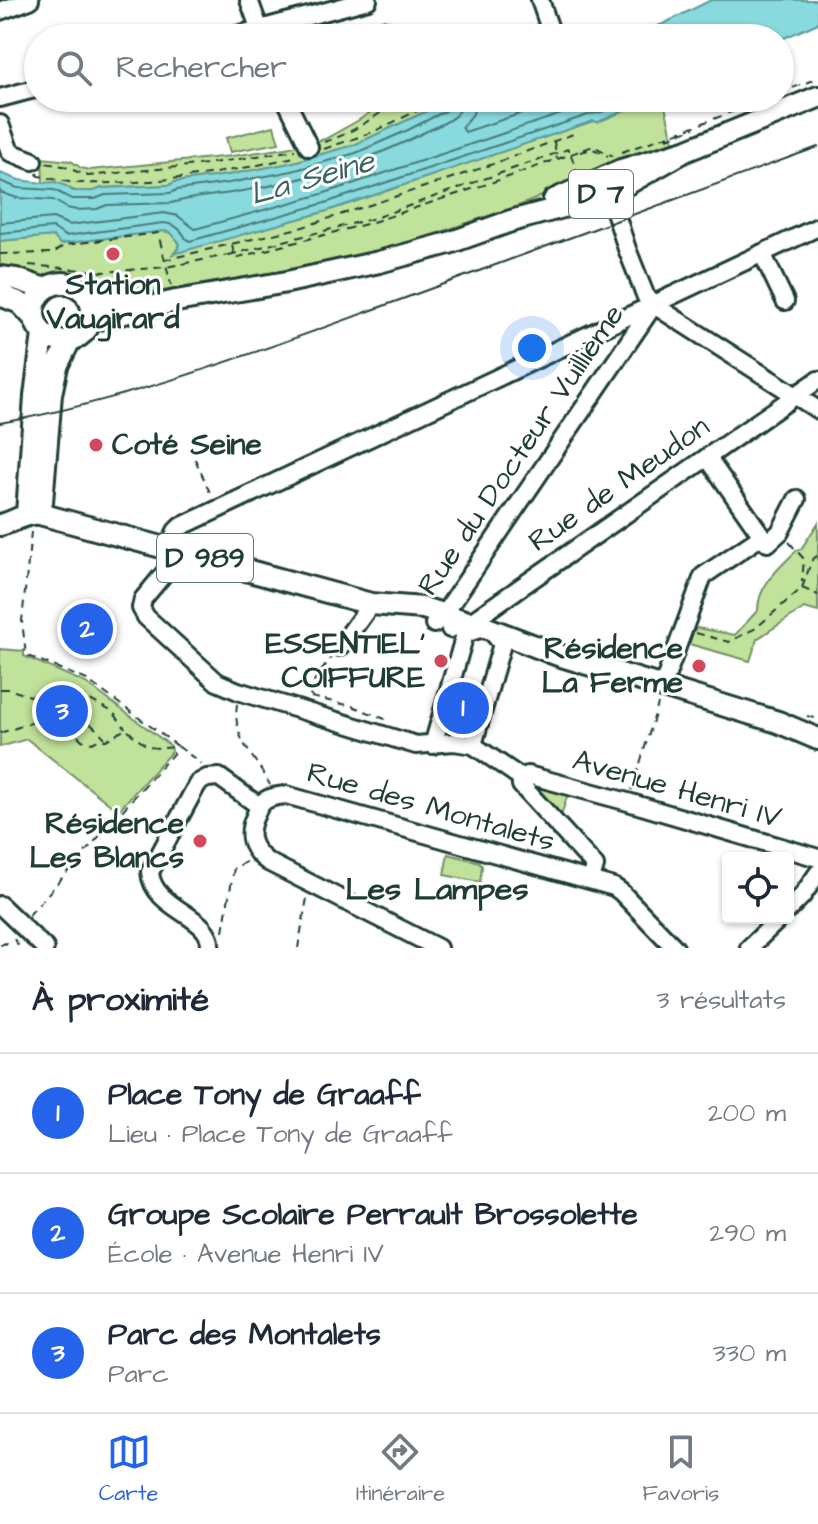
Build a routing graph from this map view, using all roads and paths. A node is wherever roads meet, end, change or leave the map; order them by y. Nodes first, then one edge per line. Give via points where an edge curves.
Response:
1 (30, 0) edge
2 (249, 0) edge
3 (368, 0) edge
4 (540, 0) edge
5 (0, 11) edge
6 (257, 24) edge
7 (292, 24) edge
8 (548, 24) edge
9 (818, 78) edge
10 (794, 87) edge
11 (24, 92) edge
12 (818, 97) edge
13 (0, 98) edge
14 (794, 107) edge
15 (291, 112) edge
16 (382, 112) edge
17 (415, 112) edge
18 (731, 112) edge
19 (742, 112) edge
20 (781, 112) edge
21 (0, 124) edge
22 (576, 133) dead end
23 (554, 141) junction
24 (309, 151) junction
25 (556, 153) junction
26 (570, 154) junction
27 (557, 160) junction
28 (36, 168) junction
29 (581, 182) dead end
30 (607, 184) junction
31 (817, 229) edge
32 (231, 244) junction
33 (762, 253) junction
34 (0, 254) edge
35 (234, 256) junction
36 (164, 260) junction
37 (26, 265) dead end
38 (166, 267) junction
39 (104, 272) junction
40 (0, 277) edge
41 (105, 281) dead end
42 (45, 289) junction
43 (0, 295) edge
44 (87, 297) junction
45 (176, 301) junction
46 (785, 301) dead end
47 (654, 305) junction
48 (90, 321) junction
49 (616, 322) junction
50 (38, 326) junction
51 (70, 340) junction
52 (630, 340) junction
53 (818, 380) edge
54 (795, 396) junction
55 (818, 410) edge
56 (707, 457) junction
57 (195, 459) dead end
58 (797, 499) dead end
59 (218, 509) junction
60 (34, 514) junction
61 (0, 525) edge
62 (780, 532) junction
63 (762, 536) junction
64 (173, 550) junction
65 (818, 555) edge
66 (802, 588) junction
67 (818, 595) edge
68 (371, 604) junction
69 (469, 626) junction
70 (684, 628) junction
71 (340, 647) joint
72 (662, 688) junction
73 (0, 689) edge
74 (238, 691) junction
75 (40, 699) junction
76 (778, 722) junction
77 (126, 729) junction
78 (818, 730) edge
79 (0, 733) edge
80 (383, 735) junction
81 (818, 739) edge
82 (106, 740) junction
83 (433, 745) junction
84 (473, 745) junction
85 (179, 747) junction
86 (516, 774) junction
87 (219, 777) junction
88 (635, 779) dead end
89 (275, 796) junction
90 (259, 806) junction
91 (818, 858) edge
92 (234, 868) dead end
93 (818, 873) edge
94 (591, 880) junction
95 (310, 883) junction
96 (794, 904) edge
97 (0, 905) edge
98 (21, 924) junction
99 (775, 924) edge
100 (222, 935) dead end
101 (760, 944) edge
102 (0, 945) edge
103 (670, 946) edge
104 (8, 948) edge
105 (45, 948) edge
106 (210, 948) edge
107 (298, 948) edge
108 (438, 948) edge

1 - 5 street
2 - 6 street
3 - 7 street
4 - 8 street
9 - 10 path
11 - 13 street
12 - 14 main road, D 7
15 - 24 street
16 - 24 path
17 - 24 path via 373,132
18 - 26 path via 614,156 593,146
19 - 26 path via 612,158 593,149
20 - 30 main road, D 7 via 685,151 627,184
21 - 28 street via 10,152
22 - 23 path
23 - 25 path
23 - 32 path via 303,227
24 - 28 path via 88,176 63,166
24 - 28 path via 246,169 165,180 79,184
25 - 26 path via 568,149
25 - 27 path
25 - 35 path via 375,218
26 - 27 path
26 - 29 path
27 - 35 path via 370,223
30 - 45 main road, D 7 via 589,200 449,243 287,282
30 - 47 street via 627,249
31 - 33 street
32 - 35 path
32 - 36 path
33 - 46 street
33 - 47 street
34 - 36 path via 53,253 65,245 158,233
35 - 38 path
36 - 38 path
37 - 39 path
38 - 39 path
38 - 45 path
39 - 41 path
40 - 42 main road
42 - 44 main road via 63,283
42 - 50 main road via 36,302
43 - 50 main road via 20,303
44 - 45 main road, D 7
44 - 48 main road
45 - 48 main road, D 7
47 - 49 street
47 - 52 street, Rue du Docteur Vuillième
47 - 54 street
48 - 51 main road
49 - 52 street
49 - 59 street
50 - 51 main road via 55,340
50 - 60 main road
51 - 60 main road via 51,394
52 - 69 street, Rue du Docteur Vuillième via 448,608
53 - 54 street, Rue de Meudon
54 - 55 street
54 - 56 street, Rue de Meudon
56 - 63 street
56 - 69 street, Rue de Meudon
57 - 59 path
58 - 62 street
59 - 64 street via 180,527
60 - 61 main road
60 - 64 main road, D 989
60 - 85 path via 22,621 26,655 87,680
62 - 63 street via 768,543
62 - 66 path via 804,559
63 - 70 street via 703,576
64 - 68 main road, D 989
64 - 74 street via 172,564 141,608 217,682
65 - 66 path
66 - 67 path
66 - 70 path via 756,628 729,642
68 - 69 main road, D 989
68 - 71 street
69 - 72 main road, D 989
69 - 83 street
69 - 84 street
70 - 72 street
71 - 80 path via 315,679 310,697 387,721
72 - 76 main road, D 989
72 - 88 path
73 - 75 path
74 - 80 street
74 - 89 path via 238,733
75 - 77 path via 48,687 84,697 113,712
75 - 82 path via 78,713
76 - 78 main road, D 989
76 - 81 main road, D 989
77 - 82 path
77 - 85 path via 157,750
79 - 82 path via 37,721 65,726 92,743
80 - 83 street
83 - 84 street
84 - 86 street, Avenue Henri IV
85 - 87 path
85 - 98 path
86 - 91 street, Avenue Henri IV
86 - 94 street, Avenue Henri IV via 595,866
87 - 90 street
87 - 106 street via 198,783 150,872 156,892 206,930
89 - 90 street, Rue des Montalets
89 - 94 street, Rue des Montalets
90 - 95 street via 250,826 258,855
92 - 100 path
93 - 96 street
94 - 103 street, Rue des Montalets via 621,892
95 - 107 path
95 - 108 street
97 - 98 street
98 - 105 street
99 - 101 street
102 - 104 path

